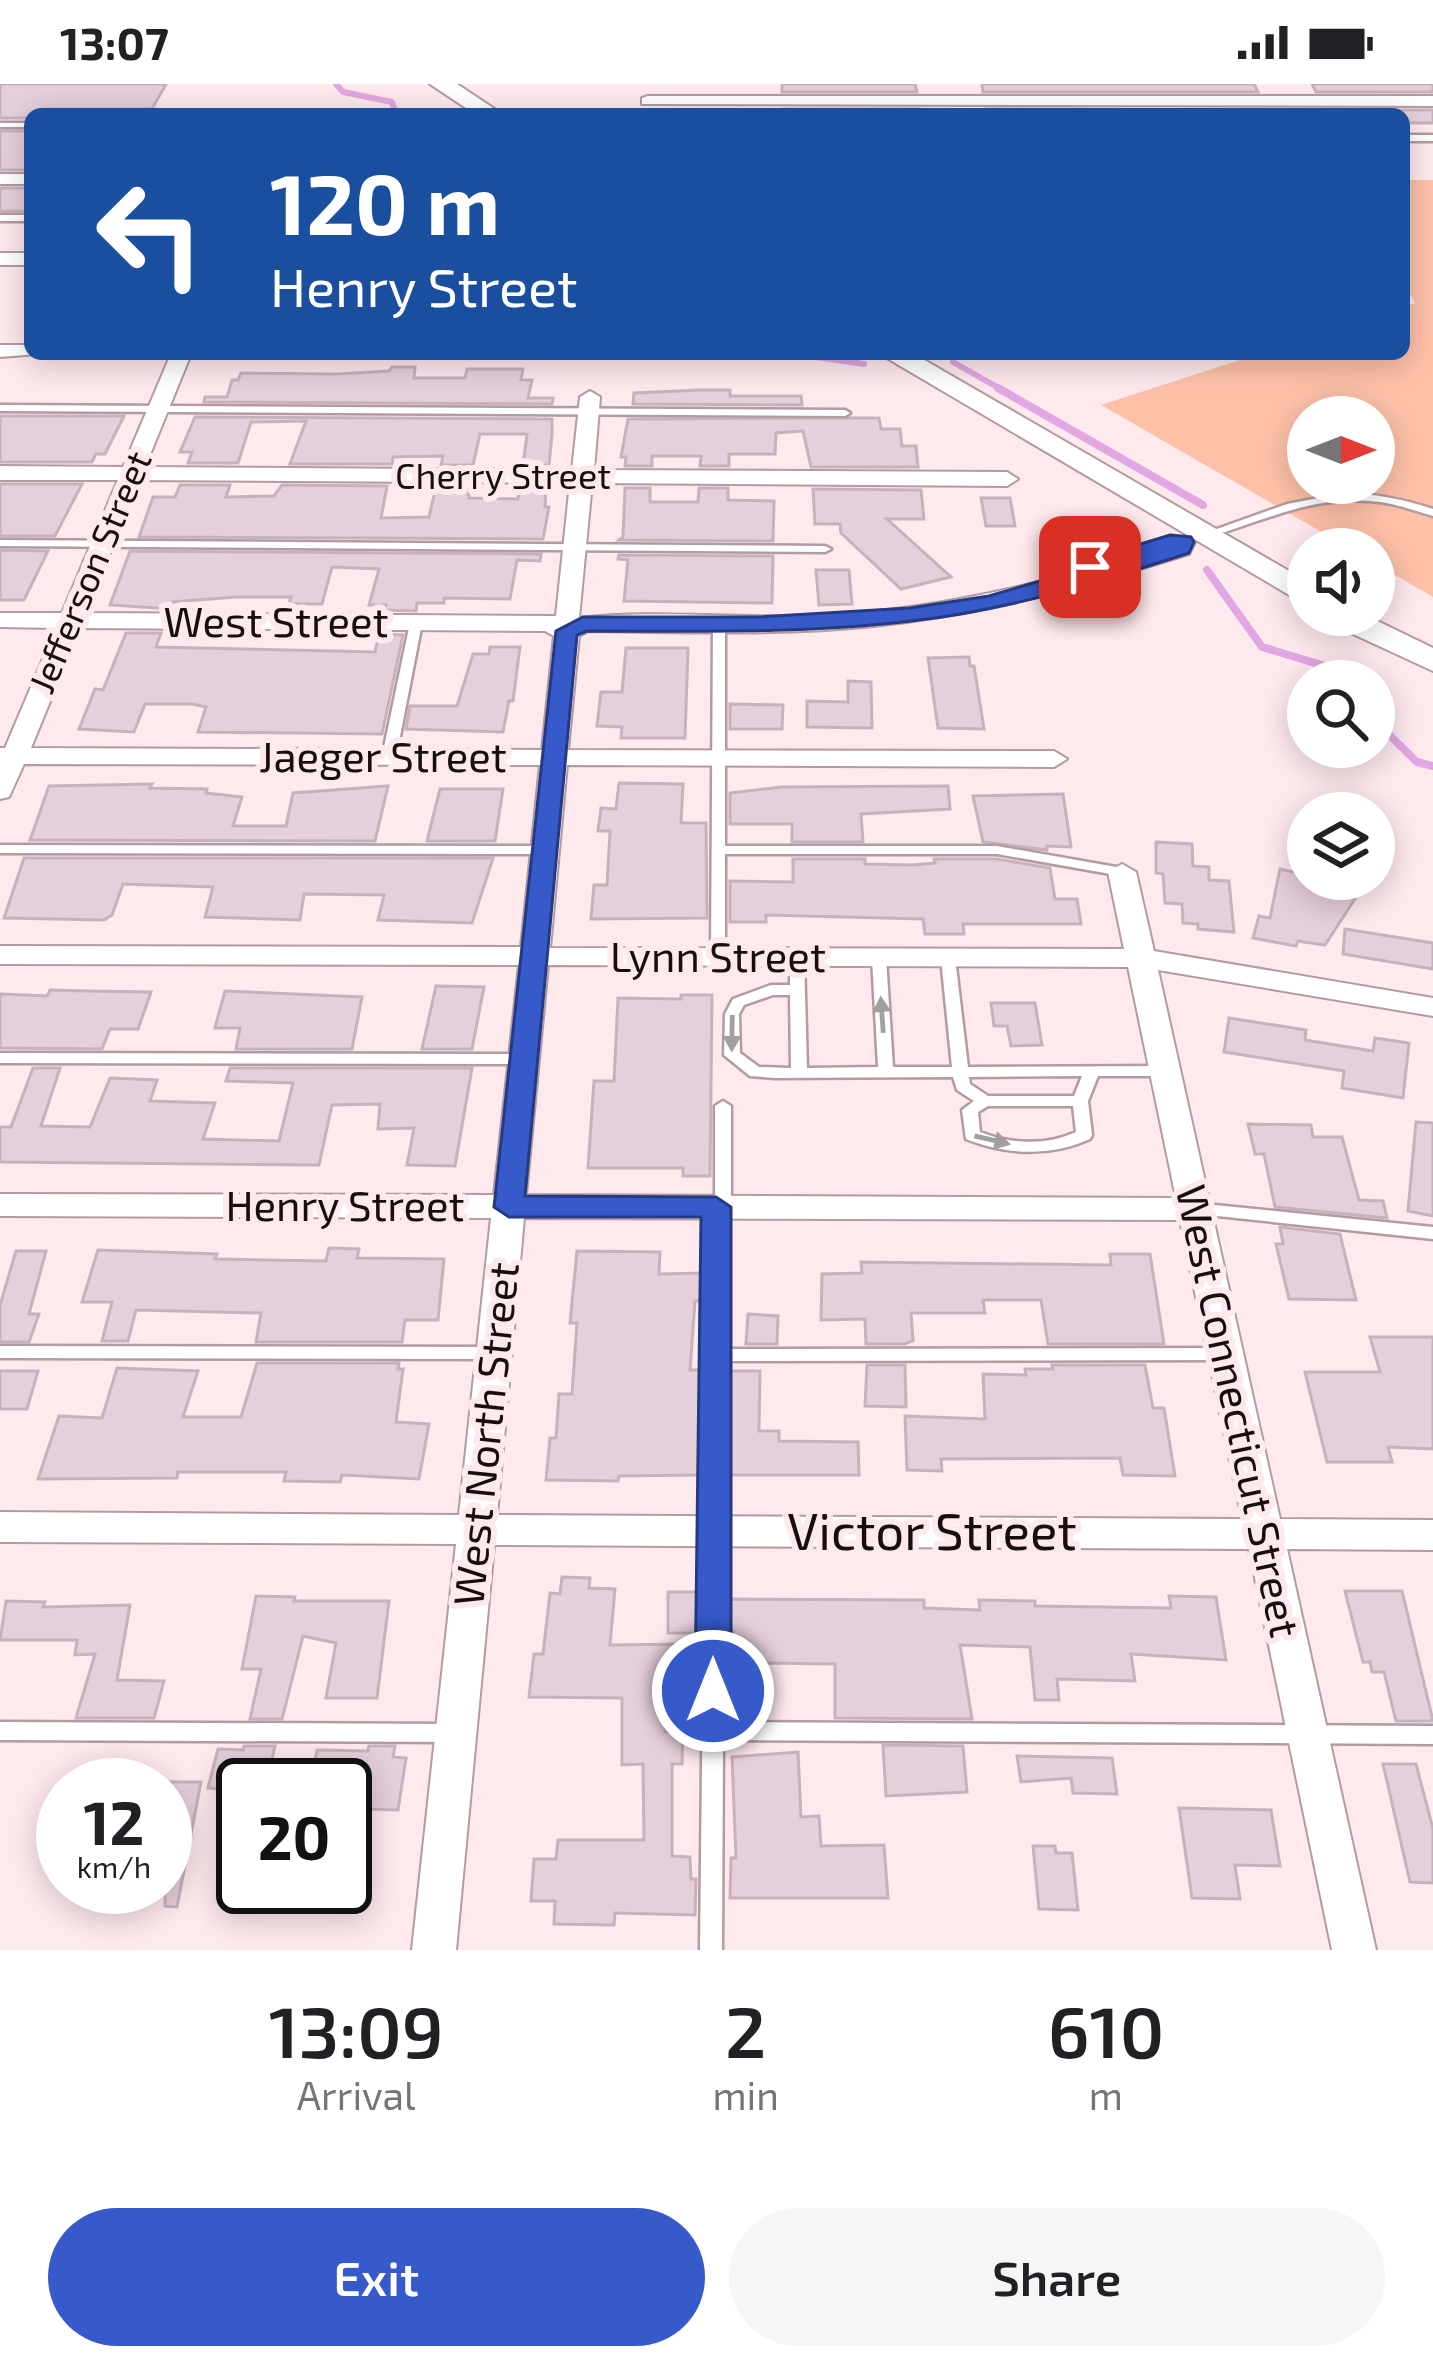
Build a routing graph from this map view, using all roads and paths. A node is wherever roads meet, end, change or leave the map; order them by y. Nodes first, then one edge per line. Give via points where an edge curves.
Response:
1 (441, 84) edge
2 (955, 99) edge
3 (1293, 99) edge
4 (1433, 101) edge
5 (480, 108) edge
6 (659, 108) edge
7 (178, 360) edge
8 (904, 360) edge
9 (589, 404) junction
10 (0, 408) edge
11 (158, 409) junction
12 (845, 413) dead end
13 (0, 472) edge
14 (131, 473) junction
15 (582, 476) junction
16 (1007, 479) dead end
17 (1433, 513) edge
18 (1195, 538) junction
19 (0, 543) edge
20 (102, 544) junction
21 (575, 547) junction
22 (825, 549) dead end
23 (1287, 585) edge
24 (0, 620) edge
25 (70, 621) junction
26 (416, 623) junction
27 (568, 624) junction
28 (719, 625) junction
29 (1382, 636) edge
30 (1433, 661) edge
31 (7, 756) edge
32 (389, 757) junction
33 (554, 757) junction
34 (718, 758) junction
35 (1054, 759) dead end
36 (0, 791) edge
37 (0, 849) edge
38 (544, 850) junction
39 (718, 850) junction
40 (1122, 872) joint
41 (0, 955) edge
42 (534, 957) junction
43 (718, 957) junction
44 (797, 957) junction
45 (879, 958) junction
46 (948, 958) junction
47 (1141, 958) junction
48 (798, 990) junction
49 (1433, 1006) edge
50 (0, 1058) edge
51 (524, 1059) junction
52 (1165, 1071) junction
53 (961, 1072) junction
54 (1092, 1072) junction
55 (799, 1073) junction
56 (886, 1073) junction
57 (985, 1101) junction
58 (1079, 1101) junction
59 (723, 1106) dead end
60 (0, 1205) edge
61 (509, 1207) junction
62 (719, 1207) junction
63 (1195, 1209) junction
64 (1433, 1233) edge
65 (0, 1352) edge
66 (494, 1353) junction
67 (1226, 1354) junction
68 (715, 1355) junction
69 (0, 1528) edge
70 (476, 1530) junction
71 (714, 1531) junction
72 (1264, 1534) junction
73 (1433, 1535) edge
74 (0, 1731) edge
75 (712, 1731) junction
76 (456, 1733) junction
77 (1307, 1735) junction
78 (1433, 1735) edge
79 (434, 1950) edge
80 (711, 1950) edge
81 (1354, 1950) edge

1 - 5 street
2 - 3 street
2 - 6 street via 642,96
3 - 4 street
7 - 11 street, Jefferson Street
8 - 18 street
9 - 11 lane
9 - 12 lane
9 - 15 street, West North Street
10 - 11 lane
11 - 14 street, Jefferson Street
13 - 14 street, Cherry Street
14 - 15 street, Cherry Street
14 - 20 street, Jefferson Street
15 - 16 street, Cherry Street
15 - 21 street, West North Street
17 - 18 lane via 1343,494
18 - 23 street
18 - 28 street, West Street via 1101,574 992,602 910,615
19 - 20 lane
20 - 21 lane
20 - 25 street, Jefferson Street
21 - 22 lane
21 - 27 street, West North Street
24 - 25 street, West Street
25 - 26 street, West Street
25 - 31 street, Jefferson Street
26 - 27 street, West Street
26 - 32 lane
27 - 28 street, West Street
27 - 33 street, West North Street
28 - 34 lane
29 - 30 street
31 - 32 street, Jaeger Street
31 - 36 street, Jefferson Street
32 - 33 street, Jaeger Street
33 - 34 street, Jaeger Street
33 - 38 street, West North Street
34 - 35 street, Jaeger Street
34 - 39 lane
37 - 38 lane
38 - 42 street, West North Street
39 - 40 lane via 997,850
39 - 43 lane
40 - 47 street, West Connecticut Street
41 - 42 street, Lynn Street
42 - 43 street, Lynn Street
42 - 51 street, West North Street
43 - 44 street, Lynn Street
44 - 45 street, Lynn Street
44 - 48 lane
45 - 46 street, Lynn Street
56 -> 45 lane
46 - 47 street, Lynn Street
46 - 53 lane
47 - 49 street, Lynn Street
47 - 52 street, West Connecticut Street
48 - 55 lane
48 -> 55 lane via 738,1002 732,1055 755,1072
50 - 51 lane
51 - 61 street, West North Street
52 - 54 lane
52 - 63 street, West Connecticut Street
53 - 54 lane
53 - 56 lane
53 - 57 lane via 962,1086
54 - 58 lane
55 - 56 lane
57 - 58 lane
57 -> 58 lane via 970,1110 972,1136 990,1144 1069,1144 1084,1135
59 - 62 lane
60 - 61 street, Henry Street
61 - 62 street, Henry Street
61 - 66 street, West North Street
62 - 63 street, Henry Street
62 - 68 lane
63 - 64 lane
63 - 67 street, West Connecticut Street
65 - 66 lane
66 - 70 street, West North Street
67 - 68 lane
67 - 72 street, West Connecticut Street
68 - 71 lane
69 - 70 street, Victor Street
70 - 71 street, Victor Street
70 - 76 street, West North Street
71 - 72 street, Victor Street
71 - 75 lane
72 - 73 street, Victor Street
72 - 77 street, West Connecticut Street
74 - 76 lane
75 - 77 lane
75 - 80 lane
76 - 79 street, West North Street
77 - 78 lane
77 - 81 street, West Connecticut Street

